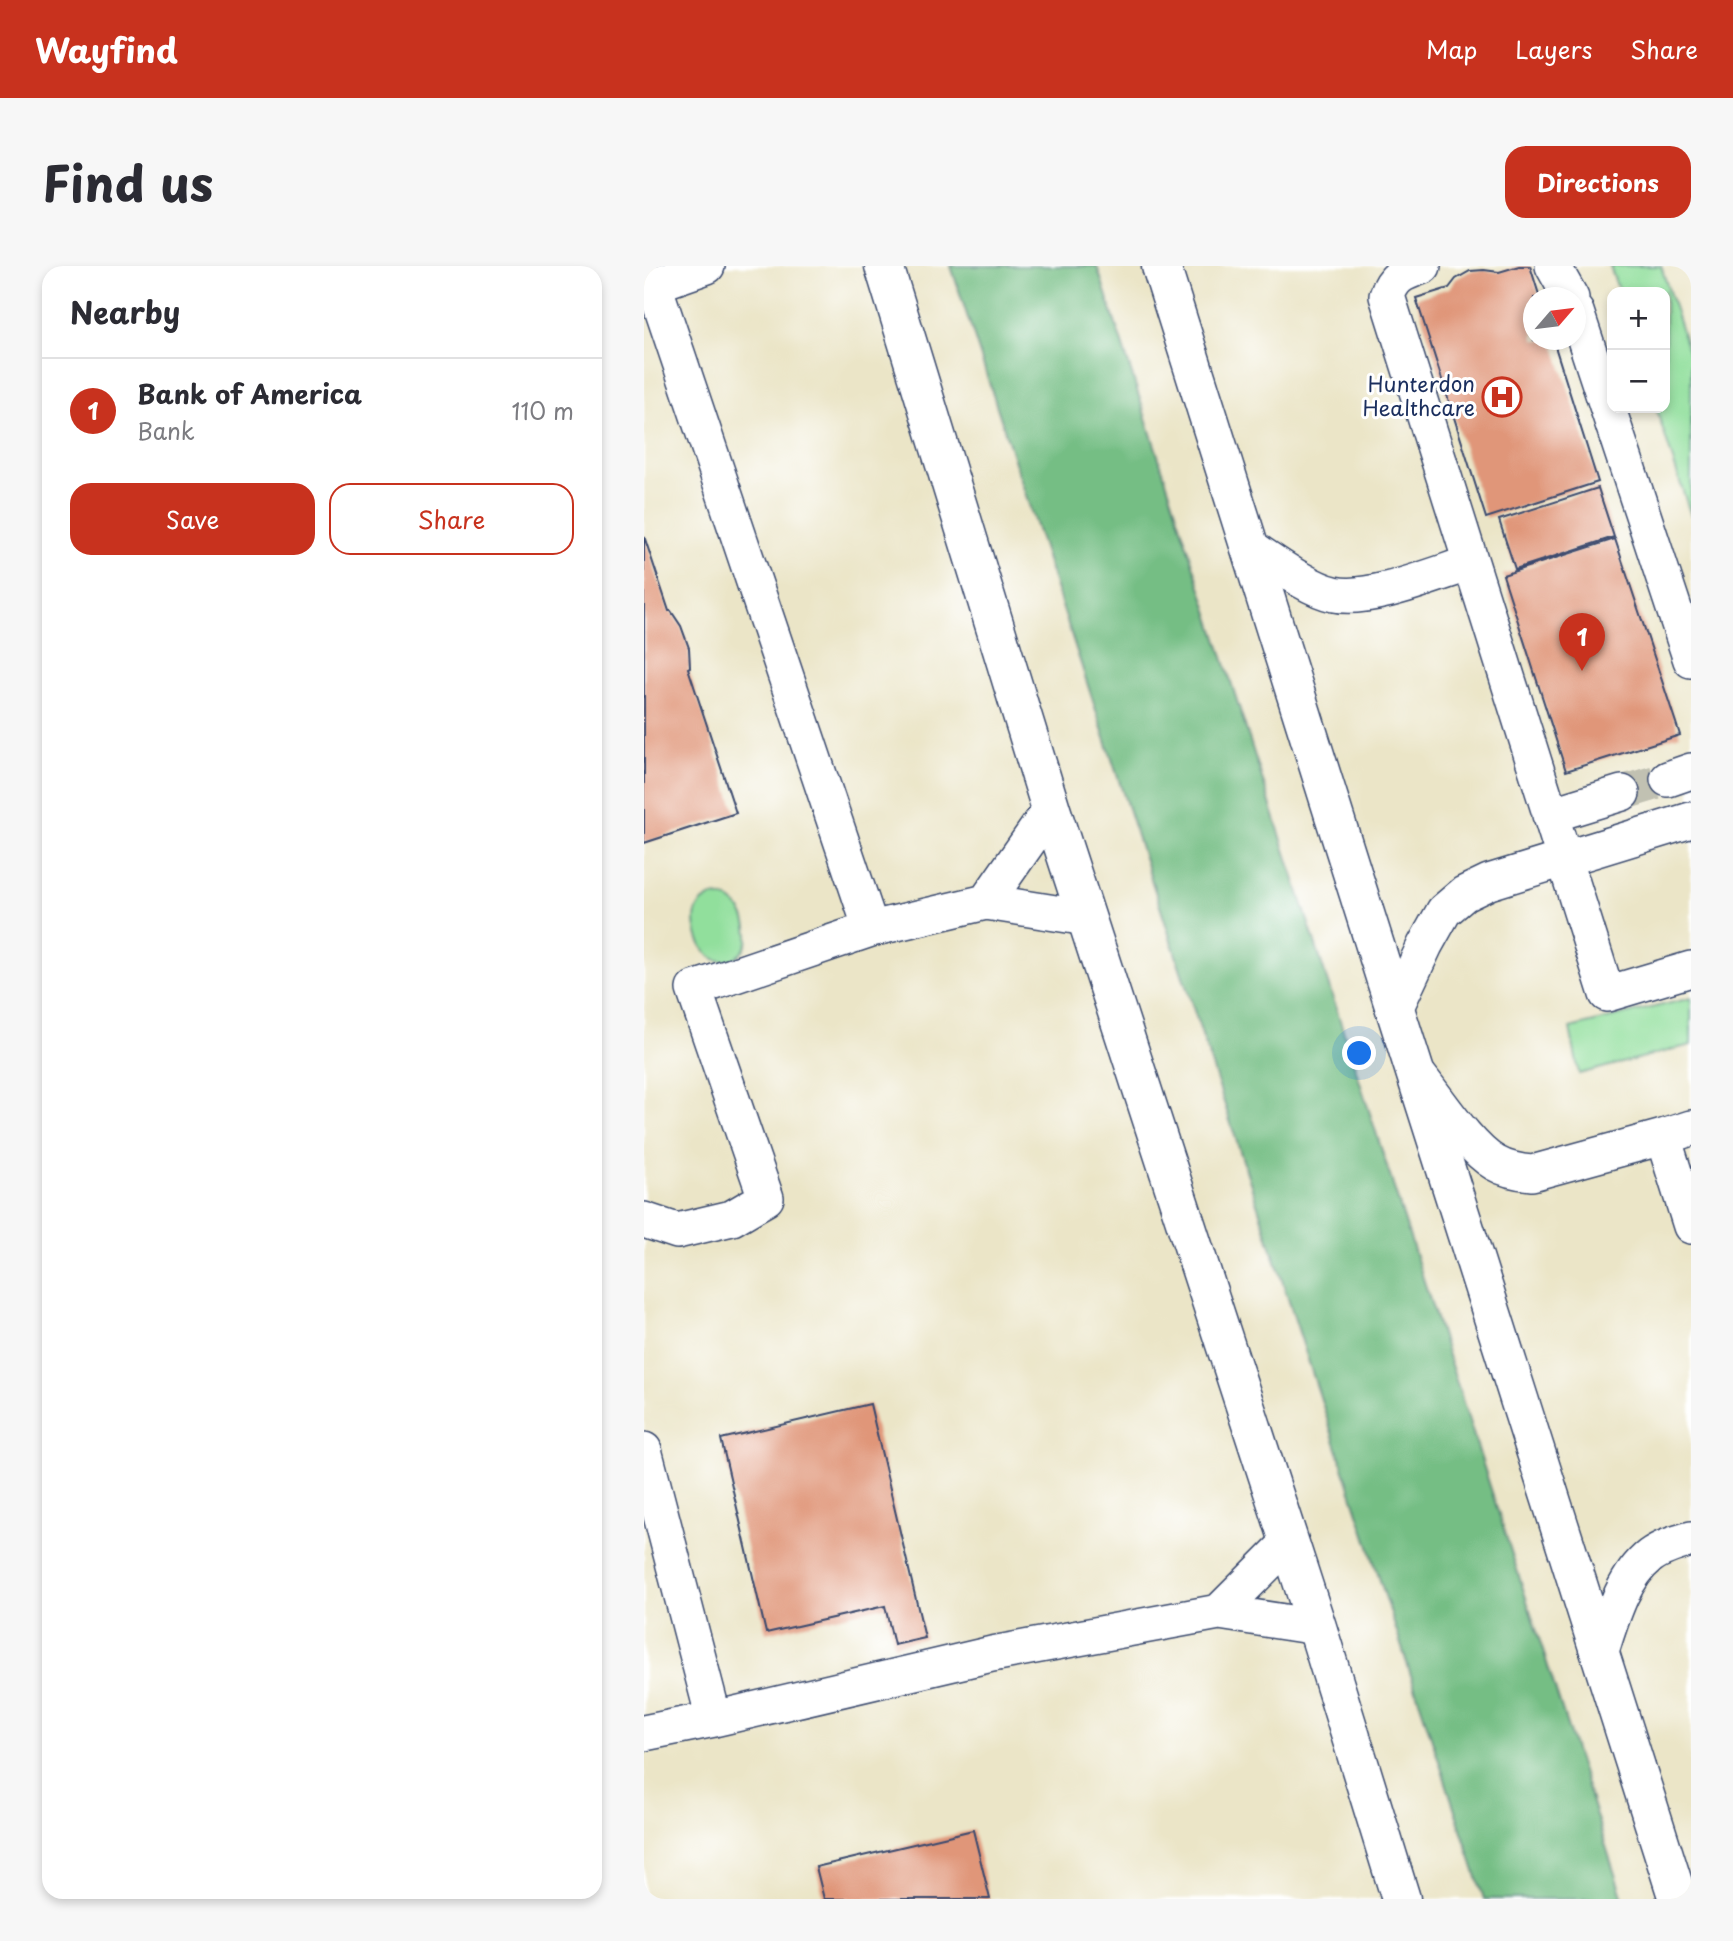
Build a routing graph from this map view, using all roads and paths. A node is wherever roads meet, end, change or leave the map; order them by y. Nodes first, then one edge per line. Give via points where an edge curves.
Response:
1 (707, 266) edge
2 (1161, 266) edge
3 (1423, 266) edge
4 (1553, 266) edge
5 (882, 267) edge
6 (649, 286) edge
7 (1565, 287) edge
8 (1586, 342) edge
9 (1250, 547) junction
10 (1471, 563) junction
11 (1691, 660) edge
12 (1622, 793) tunnel mouth
13 (1052, 809) junction
14 (1550, 815) junction
15 (1691, 820) edge
16 (1564, 859) junction
17 (986, 902) junction
18 (1087, 918) junction
19 (871, 929) junction
20 (1691, 969) edge
21 (1395, 1009) junction
22 (1416, 1073) junction
23 (1677, 1132) edge
24 (644, 1220) edge
25 (1691, 1226) edge
26 (644, 1450) edge
27 (1691, 1539) edge
28 (1289, 1542) junction
29 (1219, 1612) junction
30 (1317, 1627) junction
31 (1600, 1654) junction
32 (714, 1719) junction
33 (644, 1733) edge
34 (1401, 1899) edge
35 (1678, 1899) edge

1 - 6 lane
2 - 9 highway
3 - 10 lane via 1399,275 1387,296
4 - 7 lane
5 - 13 highway
6 - 19 lane
8 - 11 lane
9 - 10 lane via 1335,594 1379,592
9 - 21 highway
10 - 14 lane
12 - 14 lane
13 - 17 lane
13 - 18 highway
14 - 16 lane
15 - 16 lane
16 - 20 lane via 1607,994
16 - 21 lane via 1464,894 1444,912
17 - 18 lane
17 - 19 lane
18 - 28 highway
19 - 24 lane via 694,989 766,1198 732,1218 677,1231
21 - 22 highway
22 - 23 lane via 1475,1147 1512,1171 1532,1173
22 - 31 highway
23 - 25 lane
26 - 32 lane
27 - 31 lane via 1662,1548 1636,1573 1620,1595
28 - 29 lane
28 - 30 highway
29 - 30 lane
29 - 32 lane via 992,1654
30 - 34 highway
31 - 35 highway
32 - 33 lane

